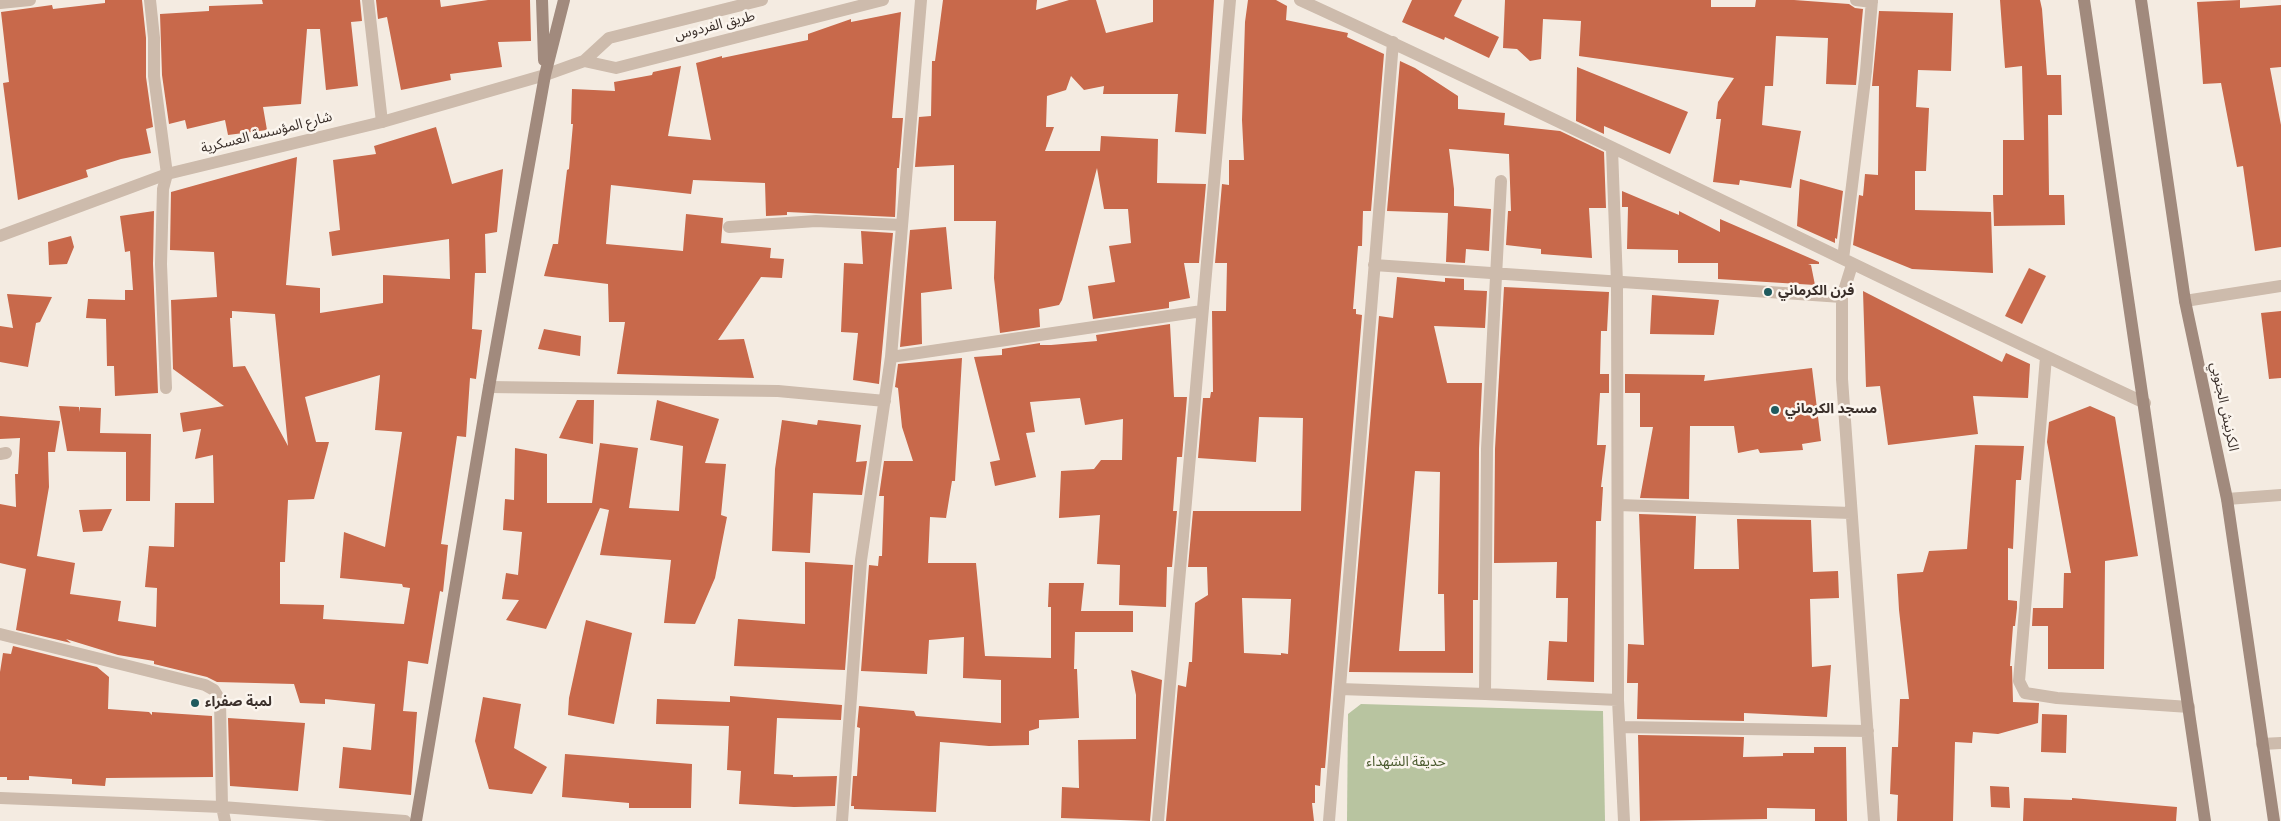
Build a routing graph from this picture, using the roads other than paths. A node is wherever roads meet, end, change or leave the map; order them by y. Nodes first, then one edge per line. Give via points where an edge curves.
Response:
1 (30, 0) edge
2 (150, 0) edge
3 (368, 0) edge
4 (542, 0) edge
5 (564, 0) edge
6 (762, 0) edge
7 (883, 0) edge
8 (921, 0) edge
9 (1230, 0) edge
10 (1300, 0) edge
11 (1856, 0) edge
12 (2084, 0) edge
13 (2141, 0) edge
14 (1872, 1) edge
15 (868, 2) edge
16 (0, 3) edge
17 (1393, 42) junction
18 (584, 61) junction
19 (545, 75) junction
20 (382, 122) junction
21 (1612, 149) junction
22 (167, 174) junction
23 (1501, 181) dead end
24 (902, 225) junction
25 (729, 227) dead end
26 (0, 236) edge
27 (1847, 262) junction
28 (1374, 265) junction
29 (1495, 273) junction
30 (1617, 283) junction
31 (2281, 286) edge
32 (1842, 297) junction
33 (2186, 301) junction
34 (1202, 311) junction
35 (2046, 357) junction
36 (891, 358) junction
37 (489, 387) junction
38 (166, 388) dead end
39 (885, 401) junction
40 (2144, 403) junction
41 (2281, 496) edge
42 (2227, 499) junction
43 (1618, 505) junction
44 (1852, 513) junction
45 (0, 634) edge
46 (1340, 689) junction
47 (1485, 694) junction
48 (1618, 700) junction
49 (2189, 707) junction
50 (1620, 727) junction
51 (1868, 731) junction
52 (2281, 743) edge
53 (2262, 744) junction
54 (0, 798) edge
55 (222, 806) junction
56 (225, 821) edge
57 (405, 821) edge
58 (416, 821) edge
59 (842, 821) edge
60 (1158, 821) edge
61 (1328, 821) edge
62 (1624, 821) edge
63 (1874, 821) edge
64 (2205, 821) edge
65 (2274, 821) edge

1 - 16 street
2 - 22 street via 154,76
3 - 20 street
4 - 19 main road
5 - 19 main road
6 - 18 street, طريق الفردوس via 609,38
7 - 15 street, طريق الفردوس
8 - 24 street
9 - 34 street
10 - 17 street
11 - 14 street
12 - 40 main road
13 - 33 main road, الكرنيش الجنوبي
14 - 27 street
15 - 18 street, طريق الفردوس via 616,68
17 - 21 street
17 - 28 street
18 - 19 street, طريق الفردوس
19 - 20 street, شارع المؤسسة العسكرية
19 - 37 main road
20 - 22 street, شارع المؤسسة العسكرية
21 - 27 street
21 - 30 street
22 - 26 street, شارع المؤسسة العسكرية
22 - 38 street via 163,189 161,264
23 - 29 street
24 - 25 street via 816,221
24 - 36 street
27 - 32 street
27 - 35 street
28 - 29 street
28 - 46 street
29 - 30 street
29 - 47 street via 1487,449
30 - 32 street
30 - 43 street
31 - 33 street
32 - 44 street via 1842,379
33 - 42 main road, الكرنيش الجنوبي
34 - 36 street
34 - 60 street
35 - 40 street
35 - 49 street via 2019,681 2025,693
36 - 39 street
37 - 39 street via 778,391
37 - 58 main road
39 - 59 street via 861,560
40 - 49 main road
41 - 42 street
42 - 53 main road, الكرنيش الجنوبي
43 - 44 street
43 - 48 street
44 - 51 street
45 - 55 street via 205,685 214,690 220,700
46 - 47 street
46 - 61 street
47 - 48 street
48 - 50 street
49 - 64 main road
50 - 51 street
50 - 62 street
51 - 63 street
52 - 53 street
53 - 65 main road, الكرنيش الجنوبي
54 - 55 street
55 - 56 street
55 - 57 street

